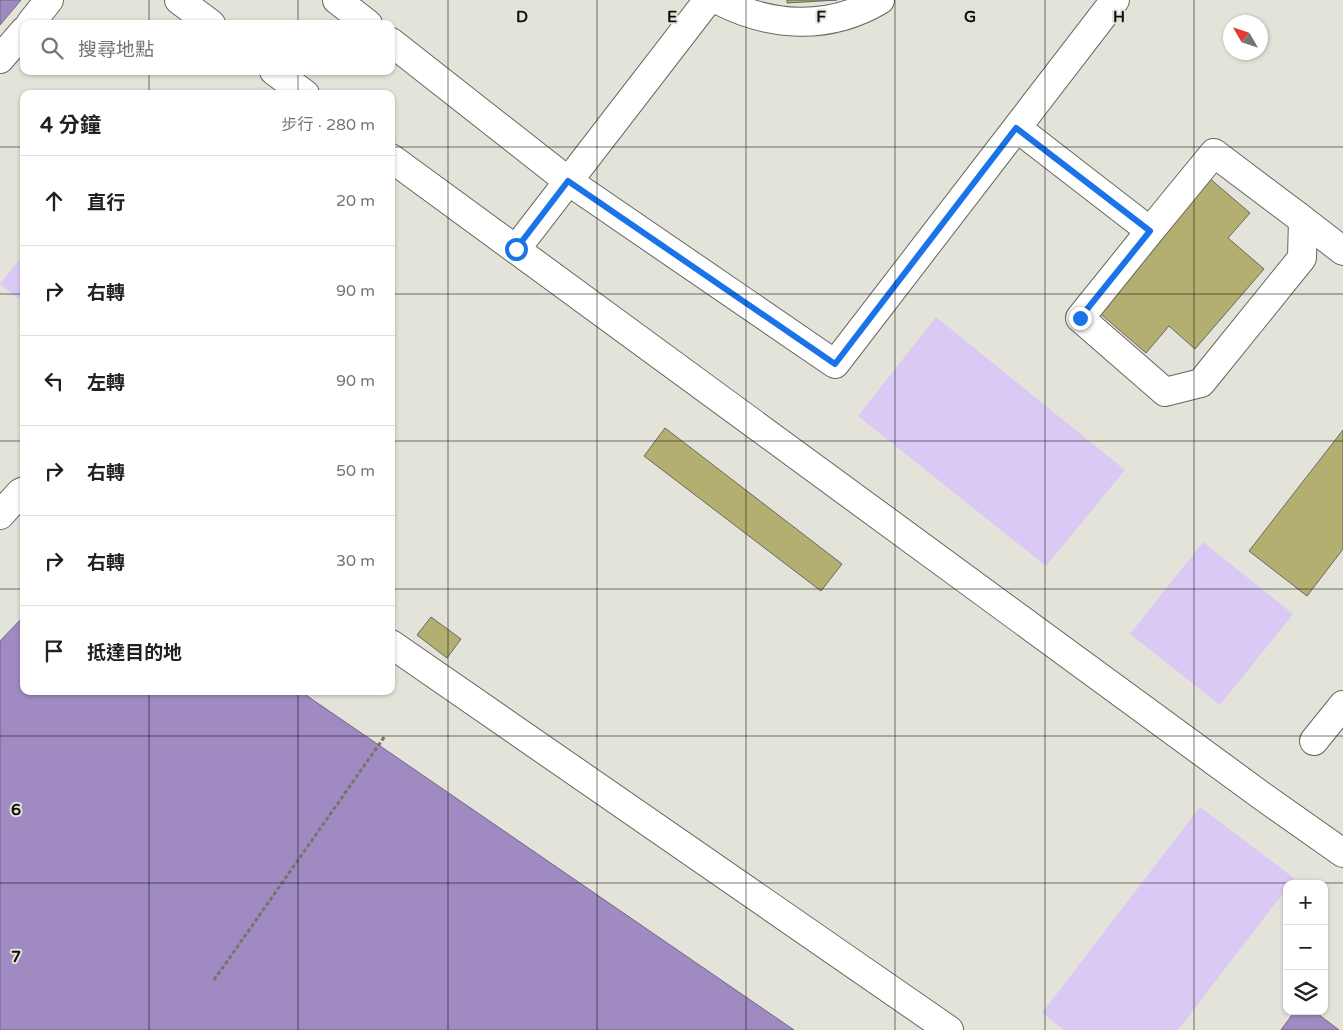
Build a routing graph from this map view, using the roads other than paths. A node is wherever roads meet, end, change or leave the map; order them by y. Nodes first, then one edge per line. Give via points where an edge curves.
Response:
1 (49, 0) edge
2 (179, 0) edge
3 (338, 0) edge
4 (708, 0) edge
5 (718, 0) edge
6 (880, 0) edge
7 (1115, 0) edge
8 (33, 20) edge
9 (206, 20) edge
10 (363, 20) edge
11 (20, 36) edge
12 (395, 45) edge
13 (0, 59) edge
14 (279, 75) edge
15 (300, 90) edge
16 (1016, 128) junction
17 (395, 161) edge
18 (568, 181) junction
19 (1304, 220) junction
20 (1150, 231) junction
21 (516, 249) junction
22 (1343, 251) edge
23 (20, 494) edge
24 (0, 514) edge
25 (395, 647) edge
26 (1343, 705) edge
27 (1314, 741) dead end
28 (1343, 853) edge
29 (949, 1030) edge

1 - 8 street
2 - 9 street
3 - 10 street
4 - 18 street
5 - 6 street via 740,11 772,20 804,22 837,18
7 - 16 street
11 - 13 street
12 - 18 street
14 - 15 street
16 - 18 street via 835,364
16 - 20 street
17 - 21 street
18 - 21 street
19 - 20 street via 1214,154
19 - 20 street via 1302,258 1219,361 1201,383 1165,392 1080,318
19 - 22 street
21 - 28 street
23 - 24 street
25 - 29 street
26 - 27 street

